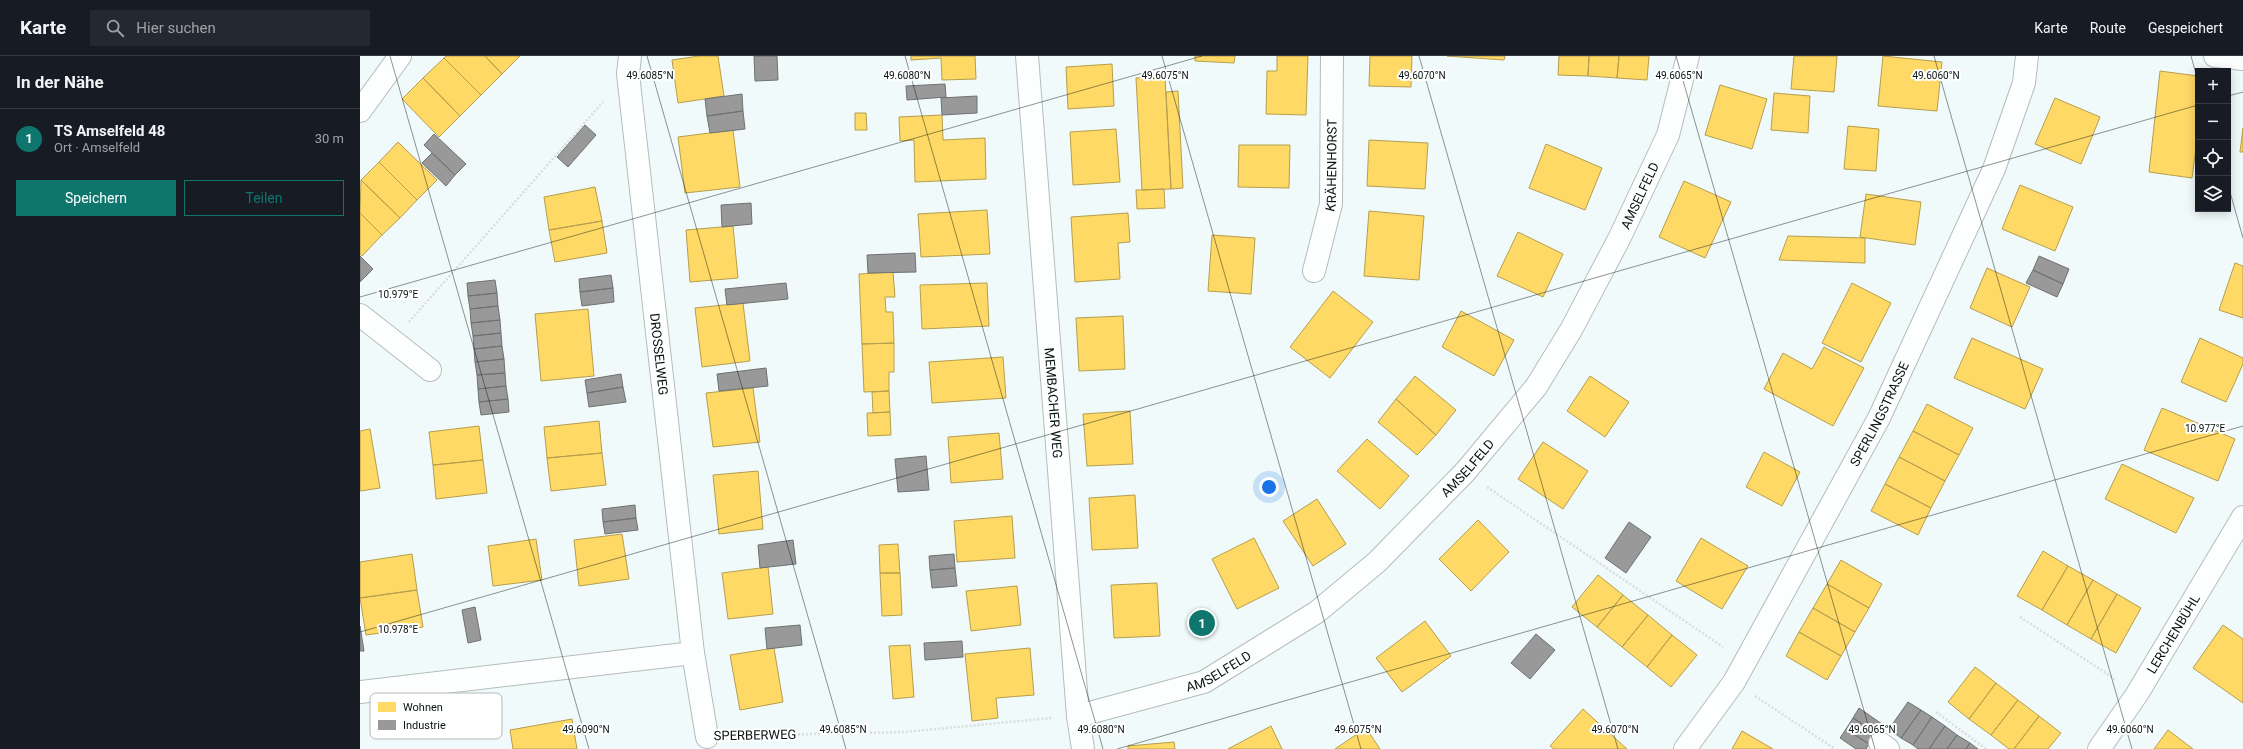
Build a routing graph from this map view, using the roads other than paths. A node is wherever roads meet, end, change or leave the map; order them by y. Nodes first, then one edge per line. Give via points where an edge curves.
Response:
1 (400, 56) edge
2 (1027, 56) edge
3 (1332, 56) edge
4 (1688, 56) edge
5 (2027, 56) edge
6 (2215, 56) edge
7 (2243, 59) edge
8 (629, 65) edge
9 (360, 111) edge
10 (1314, 271) dead end
11 (360, 315) edge
12 (430, 370) dead end
13 (2243, 517) edge
14 (693, 653) junction
15 (360, 692) edge
16 (1078, 716) junction
17 (707, 736) road end
18 (1083, 749) edge
19 (1685, 749) edge
20 (2099, 749) edge

1 - 9 street
2 - 16 street, MEMBACHER WEG
3 - 10 street, KRÄHENHORST via 1332,204
4 - 16 street, AMSELFELD via 1668,135 1620,237 1571,330 1536,387 1465,472 1377,562 1317,612 1204,682
5 - 19 street, SPERLINGSTRASSE via 2024,84 1994,169 1878,418 1734,682
6 - 7 street
8 - 14 street, DROSSELWEG
11 - 12 street
13 - 20 street, LERCHENBÜHL via 2137,694
14 - 15 street
14 - 17 street, SPERBERWEG
16 - 18 street, MEMBACHER WEG

